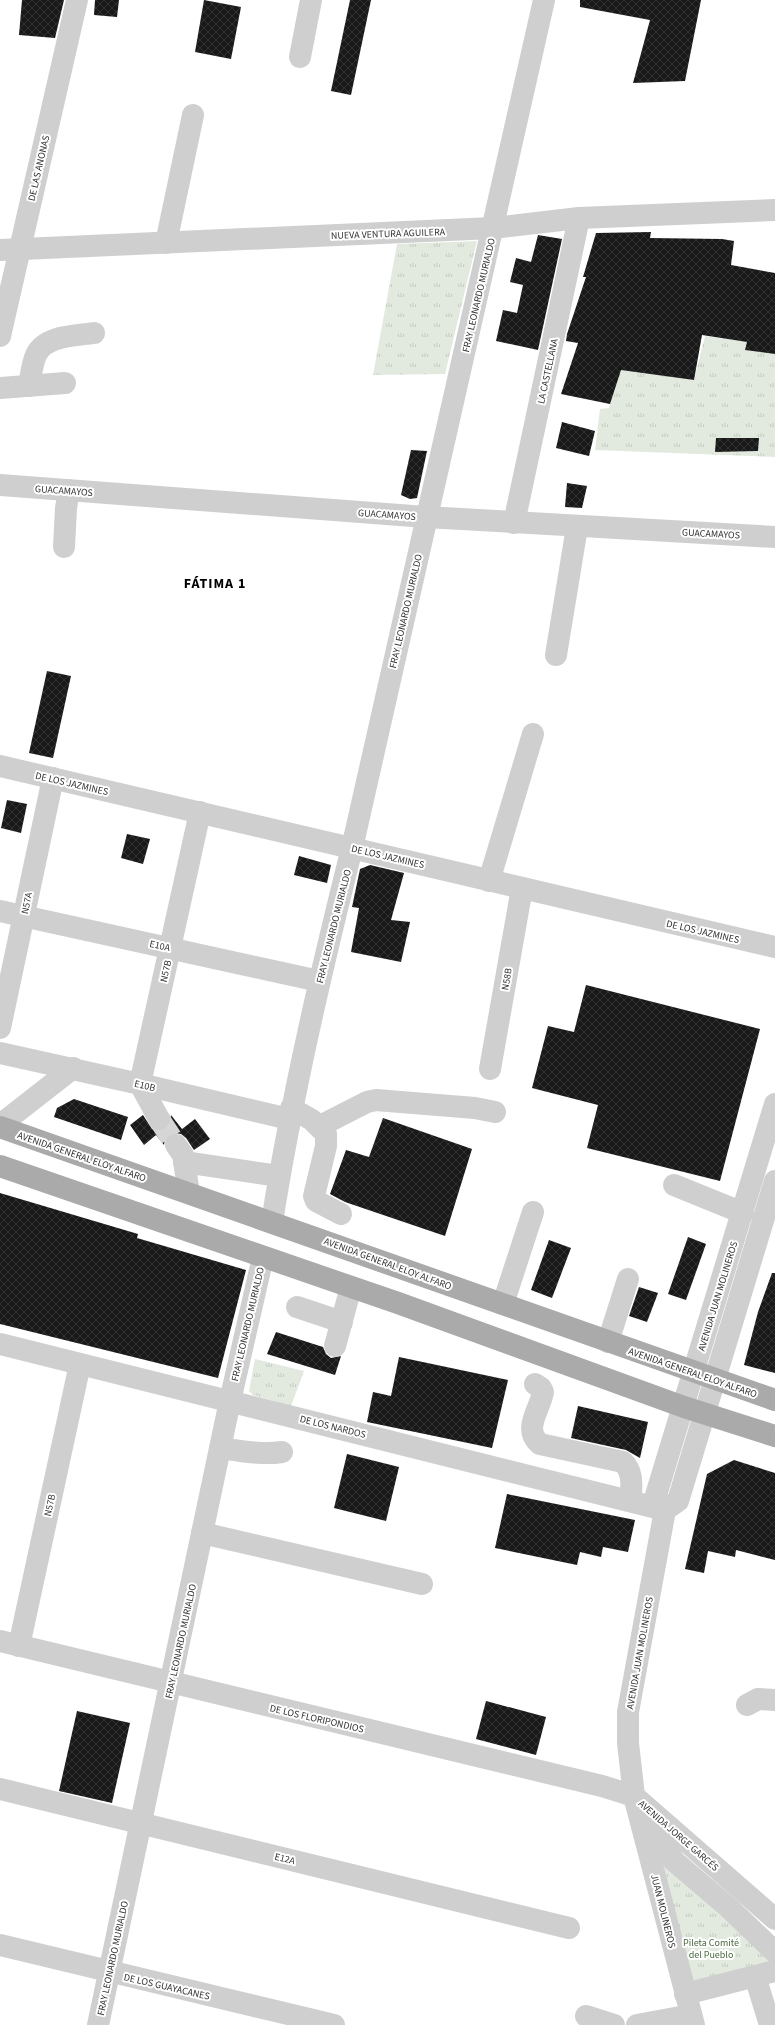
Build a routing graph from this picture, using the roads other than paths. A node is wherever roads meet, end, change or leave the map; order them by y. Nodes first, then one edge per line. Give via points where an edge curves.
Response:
1 (77, 0) edge
2 (311, 0) edge
3 (544, 0) edge
4 (300, 57) dead end
5 (193, 115) dead end
6 (775, 210) edge
7 (579, 218) junction
8 (493, 228) junction
9 (166, 242) junction
10 (10, 250) edge
11 (94, 333) dead end
12 (0, 336) edge
13 (65, 383) dead end
14 (29, 386) junction
15 (0, 388) edge
16 (0, 485) edge
17 (69, 490) junction
18 (426, 517) junction
19 (514, 523) junction
20 (577, 527) junction
21 (775, 537) edge
22 (64, 547) dead end
23 (556, 655) dead end
24 (533, 734) dead end
25 (0, 766) edge
26 (53, 778) junction
27 (200, 812) junction
28 (352, 848) junction
29 (489, 880) junction
30 (522, 888) junction
31 (0, 911) edge
32 (23, 917) junction
33 (171, 947) junction
34 (775, 947) edge
35 (319, 981) junction
36 (0, 1028) edge
37 (0, 1053) edge
38 (490, 1070) dead end
39 (66, 1074) junction
40 (144, 1091) junction
41 (775, 1104) edge
42 (495, 1112) dead end
43 (290, 1114) junction
44 (159, 1119) tunnel mouth
45 (0, 1126) edge
46 (320, 1126) junction
47 (0, 1166) edge
48 (279, 1176) junction
49 (775, 1181) edge
50 (674, 1185) dead end
51 (189, 1193) junction
52 (533, 1212) dead end
53 (742, 1213) junction
54 (341, 1214) dead end
55 (272, 1222) junction
56 (263, 1257) junction
57 (628, 1279) dead end
58 (352, 1287) junction
59 (504, 1304) junction
60 (297, 1307) dead end
61 (342, 1322) junction
62 (608, 1342) junction
63 (0, 1344) edge
64 (335, 1346) dead end
65 (80, 1364) junction
66 (693, 1372) junction
67 (715, 1381) junction
68 (535, 1384) dead end
69 (775, 1400) edge
70 (230, 1401) junction
71 (684, 1407) junction
72 (704, 1414) junction
73 (775, 1436) edge
74 (220, 1448) junction
75 (282, 1452) dead end
76 (630, 1500) junction
77 (665, 1510) junction
78 (202, 1533) junction
79 (422, 1584) dead end
80 (9, 1643) edge
81 (171, 1683) junction
82 (775, 1700) edge
83 (747, 1705) dead end
84 (0, 1789) edge
85 (634, 1796) junction
86 (141, 1823) junction
87 (775, 1919) edge
88 (569, 1928) dead end
89 (0, 1945) edge
90 (775, 1952) edge
91 (109, 1972) junction
92 (765, 1974) edge
93 (685, 1994) junction
94 (586, 2016) dead end
95 (692, 2020) edge
96 (98, 2025) edge
97 (334, 2025) edge
98 (614, 2025) edge
99 (637, 2025) edge
100 (770, 2025) edge

1 - 10 street, DE LAS ANONAS
2 - 4 street
3 - 8 street, FRAY LEONARDO MURIALDO
5 - 9 street
6 - 7 street, NUEVA VENTURA AGUILERA
7 - 8 street, NUEVA VENTURA AGUILERA
7 - 19 street, LA CASTELLANA
8 - 9 street, NUEVA VENTURA AGUILERA
8 - 18 street, FRAY LEONARDO MURIALDO
9 - 10 street, NUEVA VENTURA AGUILERA
10 - 12 street, DE LAS ANONAS
11 - 14 street via 56,338 42,347 36,355
13 - 14 street
14 - 15 street
16 - 17 street, GUACAMAYOS
17 - 18 street, GUACAMAYOS
17 - 22 street
18 - 19 street, GUACAMAYOS
18 - 28 street, FRAY LEONARDO MURIALDO
19 - 20 street, GUACAMAYOS
20 - 21 street, GUACAMAYOS
20 - 23 street
24 - 29 street
25 - 26 street, DE LOS JAZMINES
26 - 27 street, DE LOS JAZMINES
26 - 32 street, N57A
27 - 28 street, DE LOS JAZMINES
27 - 33 street, N57B
28 - 29 street, DE LOS JAZMINES
28 - 35 street, FRAY LEONARDO MURIALDO
29 - 30 street, DE LOS JAZMINES
30 - 34 street, DE LOS JAZMINES
30 - 38 street, N58B
31 - 32 street, E10A
32 - 33 street, E10A
32 - 36 street, N57A
33 - 35 street, E10A
33 - 40 street, N57B
35 - 43 street, FRAY LEONARDO MURIALDO
37 - 39 street, E10B
39 - 40 street, E10B
39 - 45 street
40 - 43 street, E10B
40 - 44 street
41 - 53 street, AVENIDA JUAN MOLINEROS
42 - 46 street via 376,1100
43 - 46 street, E10B via 312,1120
43 - 48 street, FRAY LEONARDO MURIALDO
45 - 51 main road, AVENIDA GENERAL ELOY ALFARO
46 - 54 street via 326,1134 326,1146 314,1196 316,1201
47 - 56 main road
48 - 51 street via 180,1154
48 - 55 street, FRAY LEONARDO MURIALDO
49 - 67 street
50 - 53 street
51 - 55 main road, AVENIDA GENERAL ELOY ALFARO
52 - 59 street
53 - 66 street, AVENIDA JUAN MOLINEROS
55 - 59 main road, AVENIDA GENERAL ELOY ALFARO
56 - 58 main road
56 - 70 street, FRAY LEONARDO MURIALDO
57 - 62 street
58 - 61 street
58 - 71 main road
59 - 62 main road, AVENIDA GENERAL ELOY ALFARO
60 - 61 street
61 - 64 street
62 - 66 main road, AVENIDA GENERAL ELOY ALFARO
63 - 65 street, DE LOS NARDOS
65 - 70 street, DE LOS NARDOS
65 - 80 street, N57B
66 - 67 main road, AVENIDA GENERAL ELOY ALFARO
66 - 71 street, AVENIDA JUAN MOLINEROS
67 - 69 main road, AVENIDA GENERAL ELOY ALFARO
67 - 72 street
68 - 76 street via 542,1392 531,1428 534,1439 540,1444 623,1462 631,1474
70 - 74 street, FRAY LEONARDO MURIALDO
70 - 76 street, DE LOS NARDOS
71 - 72 main road
71 - 77 street, AVENIDA JUAN MOLINEROS via 656,1495
72 - 73 main road
72 - 77 street via 678,1501
74 - 75 street
74 - 78 street, FRAY LEONARDO MURIALDO
76 - 77 street, DE LOS NARDOS
77 - 85 street, AVENIDA JUAN MOLINEROS via 628,1712 628,1743
78 - 79 street
78 - 81 street, FRAY LEONARDO MURIALDO
80 - 81 street, DE LOS FLORIPONDIOS
81 - 85 street, DE LOS FLORIPONDIOS via 602,1786
81 - 86 street, FRAY LEONARDO MURIALDO
82 - 83 street via 758,1699
84 - 86 street, E12A
85 - 87 street, AVENIDA JORGE GARCÉS
85 - 90 street, AVENIDA JORGE GARCÉS via 674,1861
85 - 93 street, JUAN MOLINEROS
86 - 88 street, E12A
86 - 91 street, FRAY LEONARDO MURIALDO
89 - 91 street, DE LOS GUAYACANES
91 - 96 street, FRAY LEONARDO MURIALDO
91 - 97 street, DE LOS GUAYACANES
92 - 93 street
92 - 100 street
93 - 95 street, JUAN MOLINEROS
94 - 98 street
95 - 99 street

